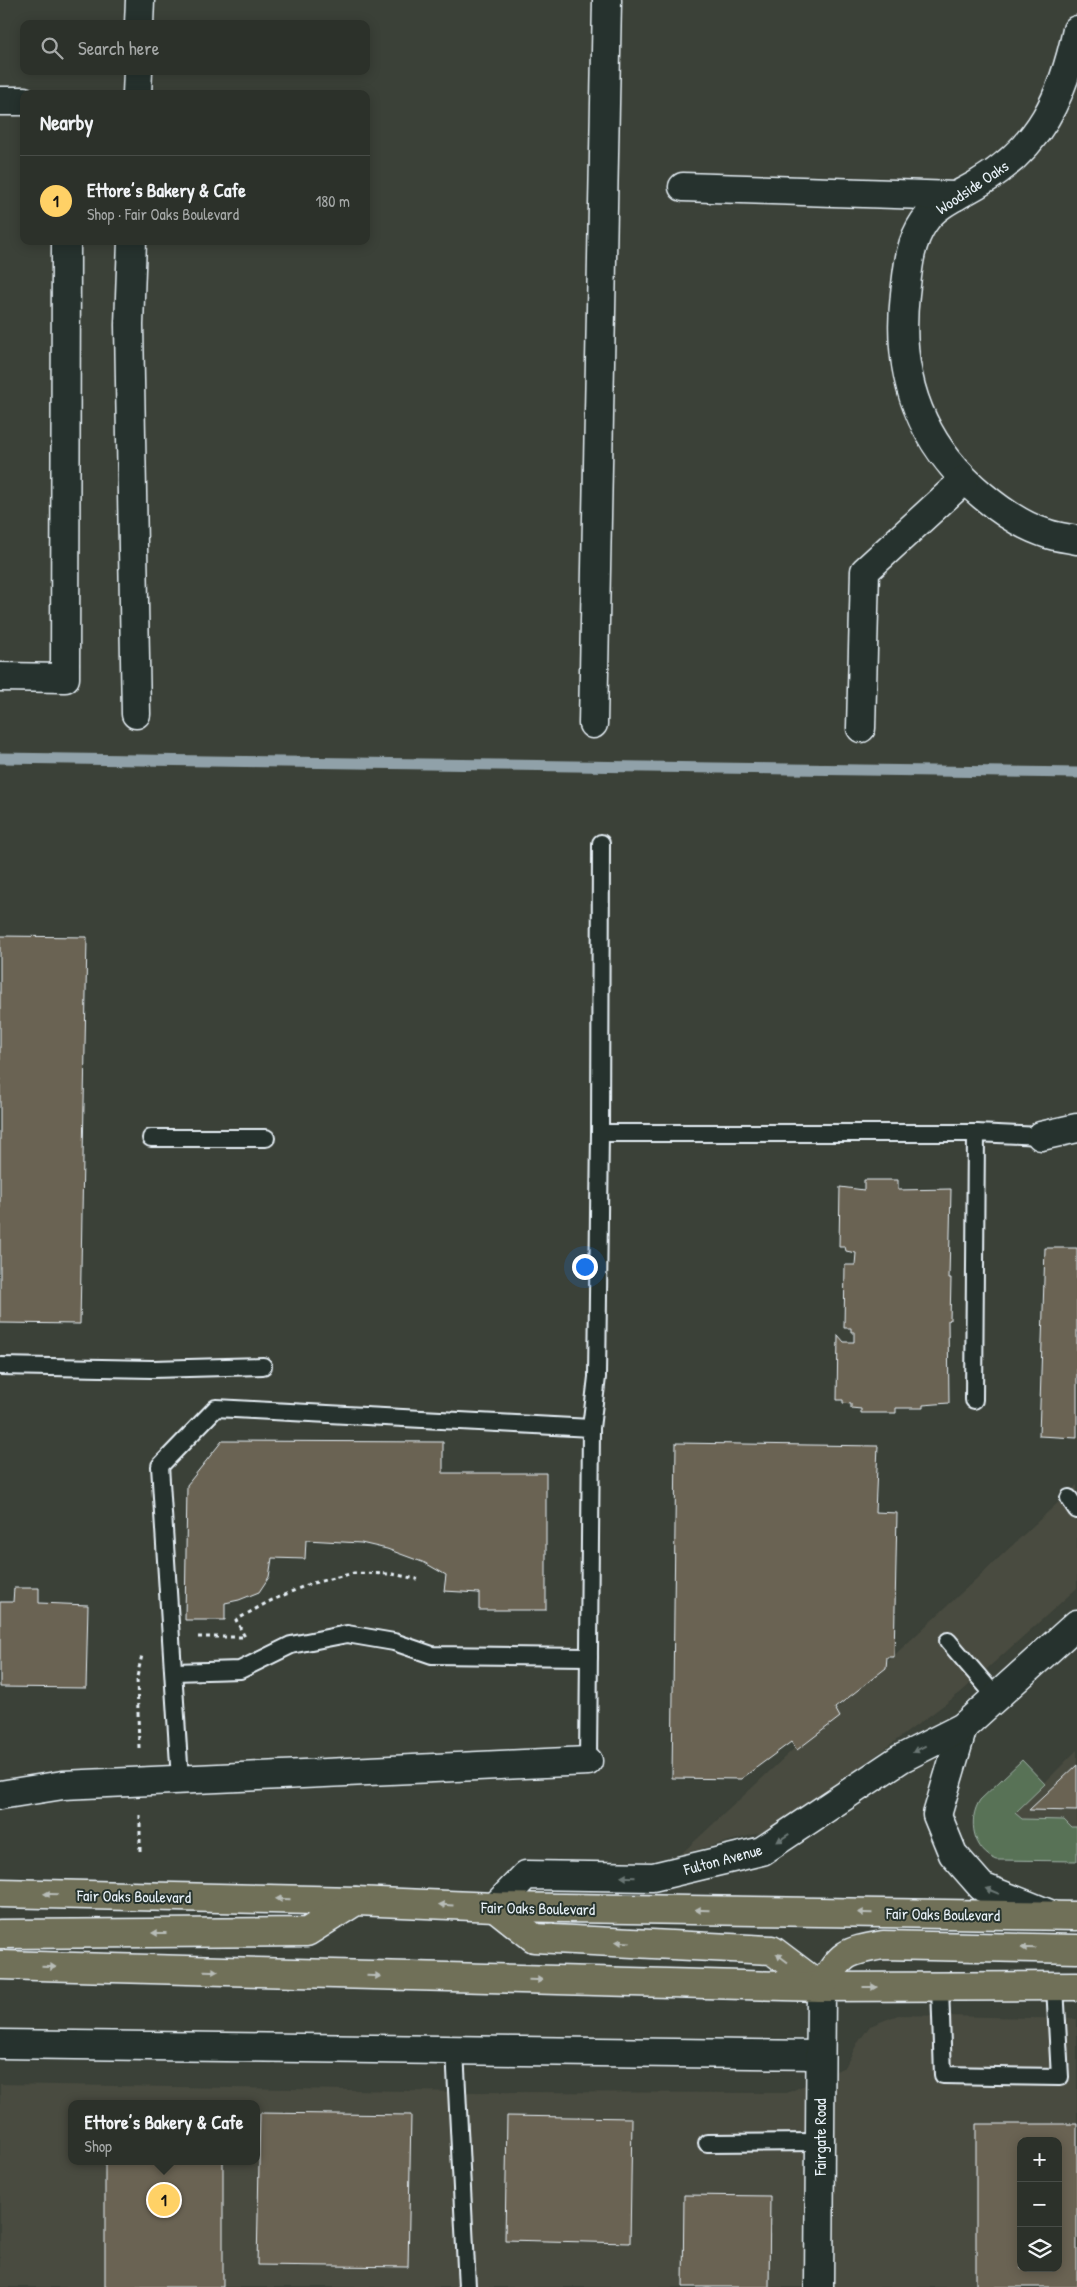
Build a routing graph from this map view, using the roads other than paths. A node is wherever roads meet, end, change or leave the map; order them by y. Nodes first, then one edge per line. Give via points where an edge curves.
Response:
1 (140, 0) edge
2 (607, 0) edge
3 (139, 20) edge
4 (1077, 30) edge
5 (138, 75) edge
6 (137, 90) edge
7 (0, 101) edge
8 (20, 101) edge
9 (682, 187) dead end
10 (956, 196) junction
11 (66, 245) edge
12 (132, 245) edge
13 (964, 480) junction
14 (1077, 540) edge
15 (0, 677) edge
16 (136, 714) dead end
17 (593, 724) dead end
18 (861, 728) dead end
19 (601, 844) dead end
20 (1077, 1128) edge
21 (976, 1133) junction
22 (600, 1134) junction
23 (1041, 1136) joint
24 (151, 1138) dead end
25 (266, 1138) dead end
26 (0, 1366) edge
27 (262, 1366) dead end
28 (974, 1400) dead end
29 (591, 1428) junction
30 (1077, 1624) edge
31 (948, 1641) dead end
32 (589, 1657) junction
33 (174, 1672) junction
34 (996, 1697) junction
35 (963, 1727) junction
36 (588, 1761) joint
37 (180, 1780) junction
38 (0, 1795) edge
39 (0, 1893) edge
40 (356, 1901) junction
41 (495, 1907) junction
42 (1065, 1916) edge
43 (0, 1934) edge
44 (1077, 1949) edge
45 (0, 1966) edge
46 (1066, 1986) edge
47 (821, 1987) junction
48 (940, 1987) junction
49 (0, 2044) edge
50 (455, 2050) junction
51 (820, 2055) junction
52 (820, 2142) junction
53 (706, 2143) dead end
54 (467, 2287) edge
55 (819, 2287) edge

1 - 3 street
2 - 17 street
4 - 10 street, Woodside Oaks via 1071,61 1058,97 1038,133 1009,163
5 - 6 street
7 - 8 street
9 - 10 street
10 - 13 street, Woodside Oaks via 924,222 913,244 902,317 906,370 915,402 934,444
11 - 15 street via 65,678
12 - 16 street via 129,325
13 - 14 street, Woodside Oaks via 1001,512 1046,534
13 - 18 street via 864,571
19 - 22 lane
20 - 23 street
21 - 22 lane
21 - 23 lane
21 - 28 lane
22 - 29 lane via 597,1377
24 - 25 lane
26 - 27 lane via 152,1369
29 - 32 lane
29 - 33 lane via 216,1408 160,1466
30 - 34 street, Fulton Avenue
31 - 34 lane
32 - 33 lane via 432,1655 394,1642 347,1634 292,1645 240,1670
32 - 36 lane
33 - 37 lane
34 - 35 street, Fulton Avenue
35 -> 41 street, Fulton Avenue via 900,1759 762,1851 653,1877 526,1875
42 -> 35 street via 982,1887 953,1854 937,1815
36 - 37 street
37 - 38 street via 63,1785
40 -> 39 main road, Fair Oaks Boulevard
41 -> 40 main road, Fair Oaks Boulevard
40 -> 43 main road via 307,1932
42 -> 41 main road, Fair Oaks Boulevard
47 -> 41 main road via 772,1950 534,1938
44 -> 47 main road via 883,1945 852,1950 838,1962
45 -> 47 main road
46 - 48 main road
46 - 48 lane via 1060,2077 943,2075
47 -> 48 main road
47 - 51 street, Fairgate Road
49 - 50 street
50 - 51 street
50 - 54 lane
51 - 52 street, Fairgate Road
52 - 53 lane
52 - 55 street, Fairgate Road

